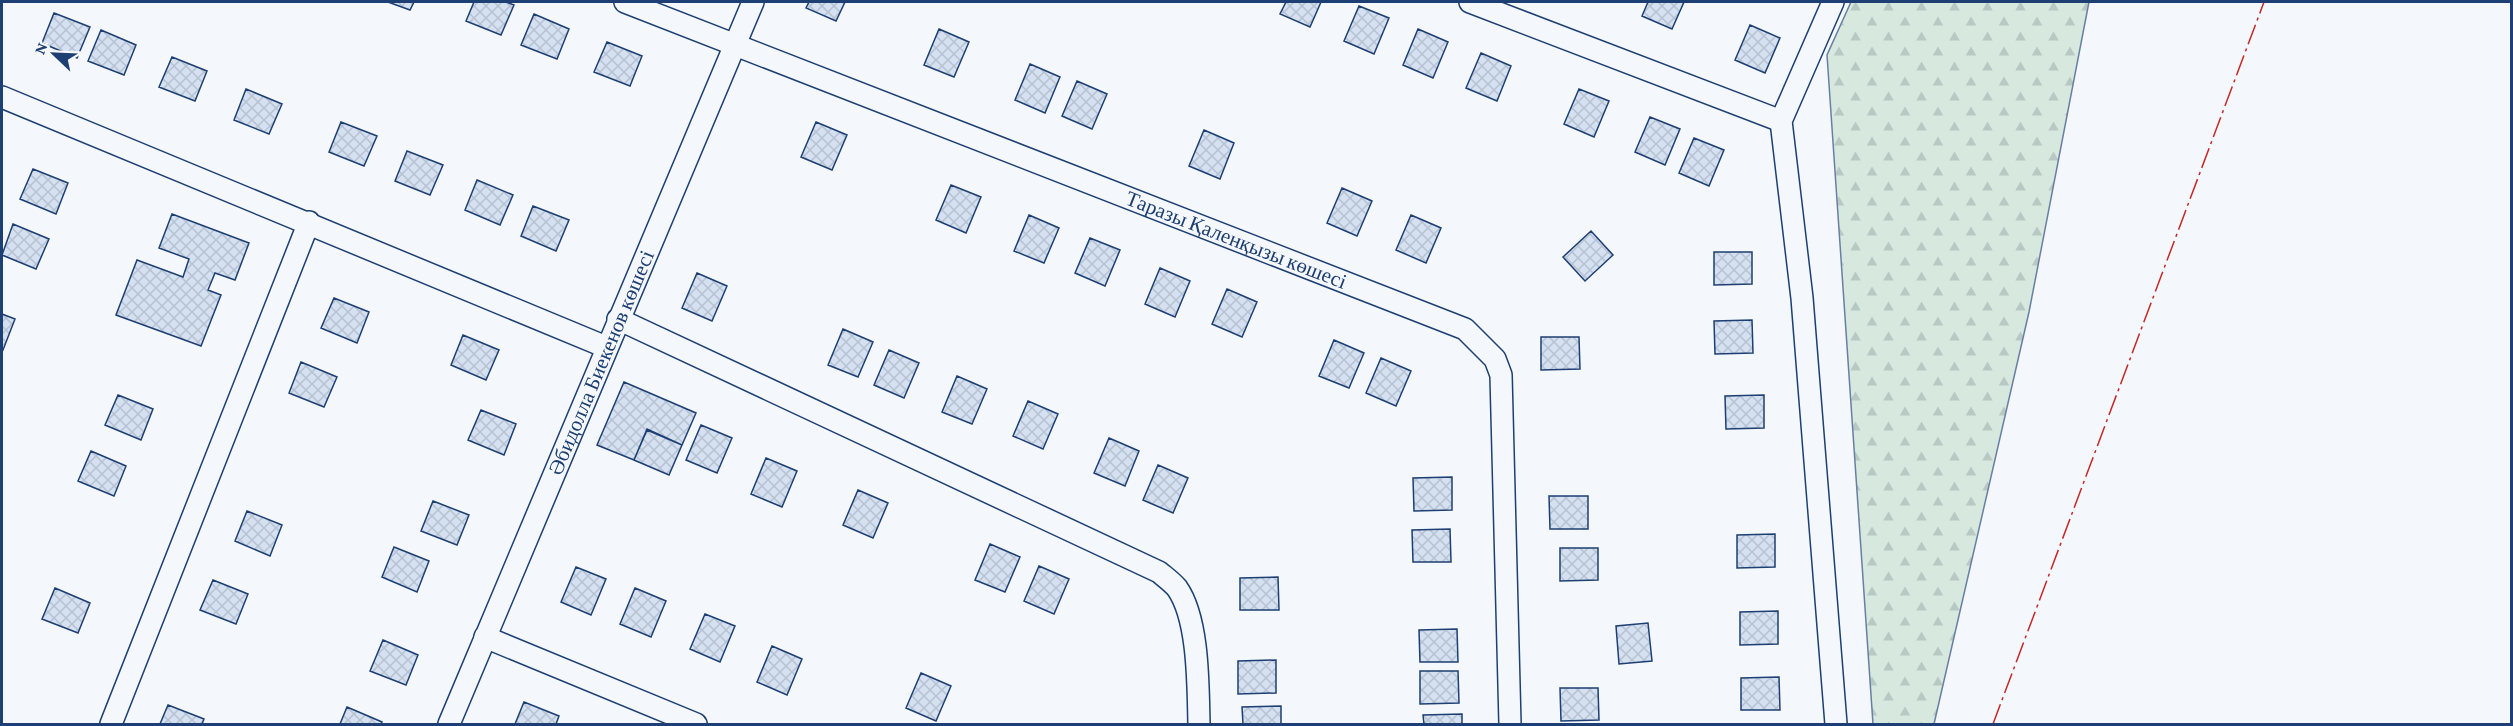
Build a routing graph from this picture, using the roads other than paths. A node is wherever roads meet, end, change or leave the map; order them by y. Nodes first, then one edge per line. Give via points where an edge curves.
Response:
1 (625, 2) edge
2 (753, 2) edge
3 (1470, 2) edge
4 (1833, 2) edge
5 (736, 44) junction
6 (2, 97) edge
7 (1781, 121) junction
8 (309, 222) junction
9 (618, 319) junction
10 (606, 347) junction
11 (485, 637) junction
12 (111, 724) edge
13 (449, 724) edge
14 (696, 724) edge
15 (1199, 724) edge
16 (1510, 724) edge
17 (1836, 724) edge

1 - 5 street, Таразы Қаленқызы көшесі
2 - 5 street, Әбидолла Биекенов көшесі
3 - 7 street
4 - 7 street
5 - 9 street, Әбидолла Биекенов көшесі
5 - 16 street, Таразы Қаленқызы көшесі via 1465,329 1482,343 1495,359 1503,396
6 - 8 street
7 - 17 street via 1802,298
8 - 10 street
8 - 12 street
9 - 10 street, Әбидолла Биекенов көшесі
9 - 15 street via 1159,572 1176,587 1186,608 1193,637
10 - 11 street, Әбидолла Биекенов көшесі
11 - 13 street, Әбидолла Биекенов көшесі
11 - 14 street

